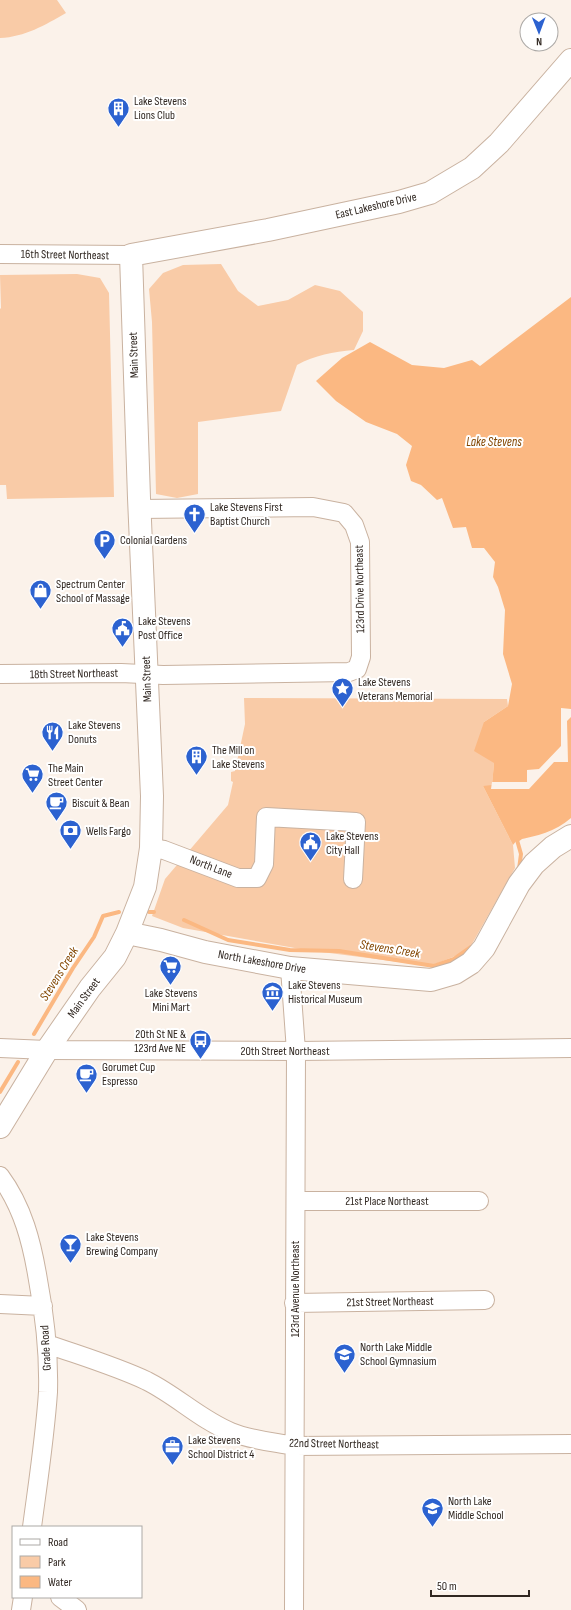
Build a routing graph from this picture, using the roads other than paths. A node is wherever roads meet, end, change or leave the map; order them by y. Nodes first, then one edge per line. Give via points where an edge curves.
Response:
1 (571, 60) edge
2 (0, 254) edge
3 (131, 255) junction
4 (139, 509) junction
5 (357, 669) joint
6 (0, 674) edge
7 (147, 674) junction
8 (571, 836) edge
9 (151, 848) junction
10 (353, 879) dead end
11 (127, 933) junction
12 (290, 968) junction
13 (9, 1048) edge
14 (571, 1048) edge
15 (42, 1050) junction
16 (296, 1051) junction
17 (0, 1127) edge
18 (0, 1176) edge
19 (296, 1201) junction
20 (479, 1201) dead end
21 (485, 1300) dead end
22 (294, 1303) junction
23 (0, 1304) edge
24 (43, 1306) junction
25 (47, 1344) junction
26 (571, 1444) edge
27 (294, 1446) junction
28 (32, 1526) edge
29 (23, 1598) edge
30 (61, 1598) edge
31 (21, 1610) edge
32 (78, 1610) edge
33 (294, 1610) edge

1 - 3 main road, East Lakeshore Drive via 500,143 472,168 430,192 399,202 268,230
2 - 3 street, 16th Street Northeast
3 - 4 main road, Main Street
4 - 5 street, 123rd Drive Northeast via 313,507 344,513 354,525 360,542 361,657
4 - 7 main road, Main Street
5 - 7 street, 18th Street Northeast via 349,672
6 - 7 street, 18th Street Northeast
7 - 9 main road, Main Street via 152,796
8 - 12 main road, North Lakeshore Drive via 553,847 534,864 519,884 484,948 471,963 455,973 431,980
9 - 10 street, North Lane via 164,850 238,878 257,878 264,864 266,818 356,822
9 - 11 main road, Main Street via 145,886
11 - 12 main road, North Lakeshore Drive via 205,952
11 - 15 main road, Main Street via 115,957
12 - 16 street, 123rd Avenue Northeast
13 - 15 street, 20th Street Northeast
14 - 16 street, 20th Street Northeast
15 - 16 street, 20th Street Northeast
15 - 17 main road, Main Street
16 - 19 street, 123rd Avenue Northeast
18 - 24 street, Grade Road via 18,1205 27,1228
19 - 20 street, 21st Place Northeast
19 - 22 street, 123rd Avenue Northeast
21 - 22 street, 21st Street Northeast
22 - 27 street, 123rd Avenue Northeast
23 - 24 street
24 - 25 street, Grade Road
25 - 27 street, 22nd Street Northeast via 107,1364 147,1381 232,1432
25 - 28 street, Grade Road via 48,1391
26 - 27 street, 22nd Street Northeast
27 - 33 street, 123rd Avenue Northeast
29 - 31 street
30 - 32 street

